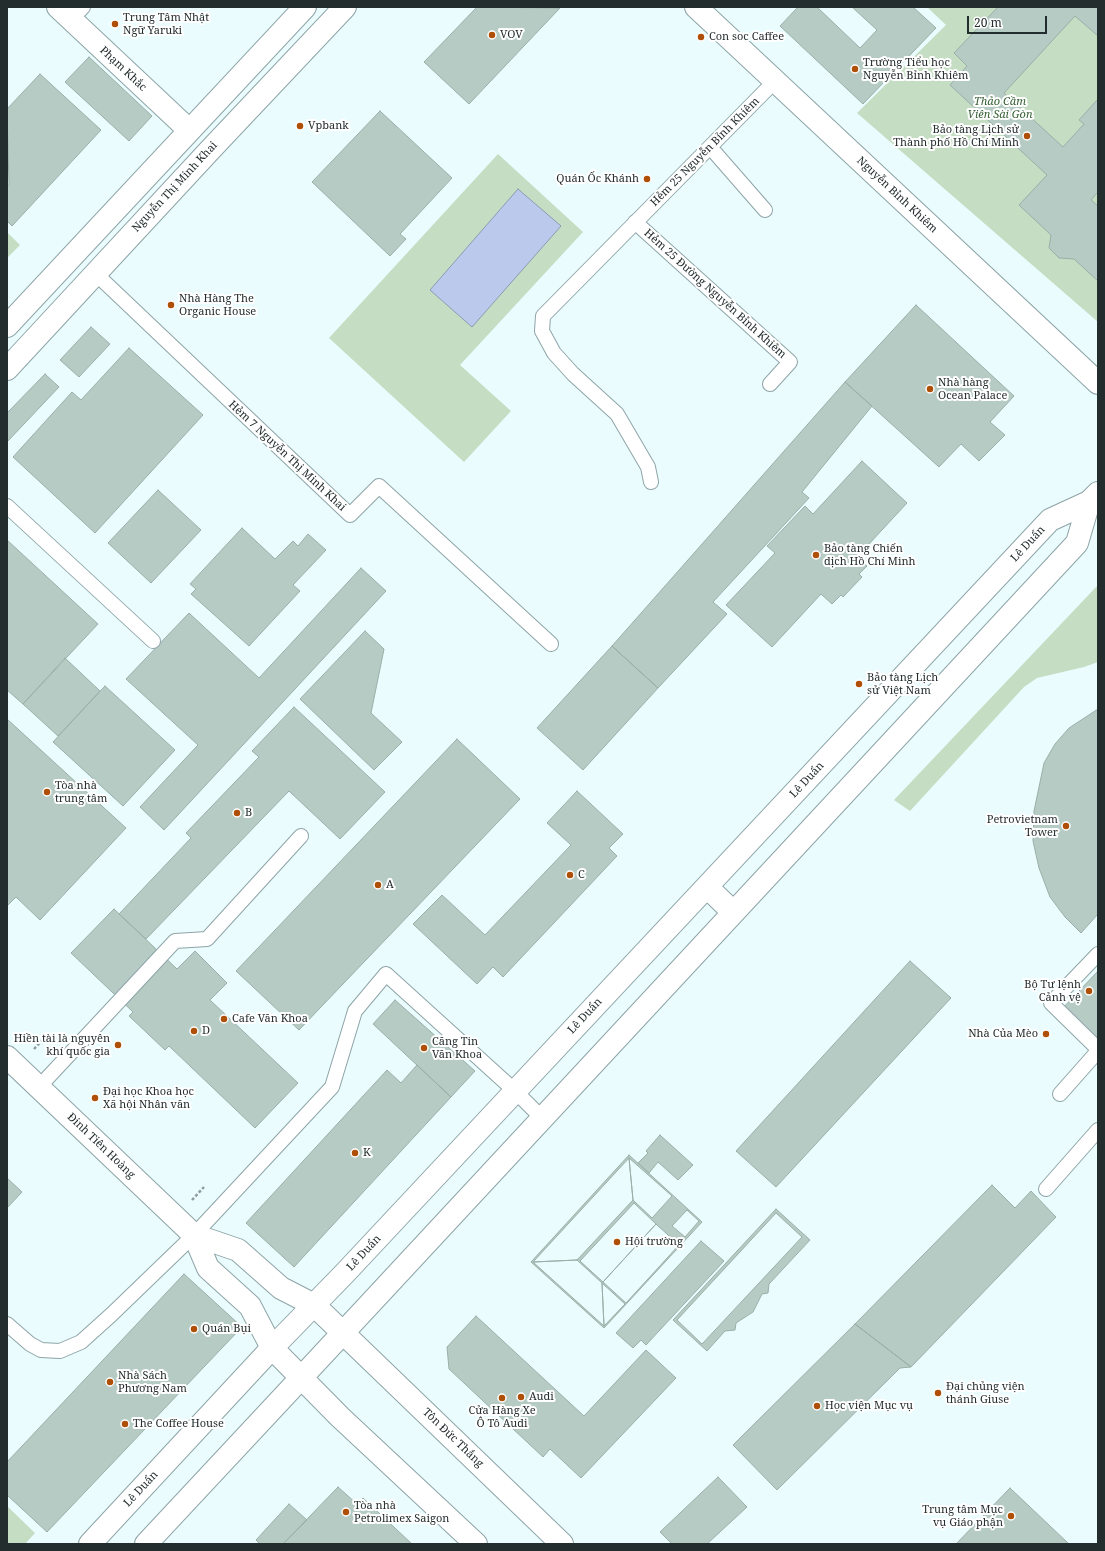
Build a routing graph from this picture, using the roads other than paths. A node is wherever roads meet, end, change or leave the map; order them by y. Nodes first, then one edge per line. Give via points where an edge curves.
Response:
1 (305, 7) edge
2 (309, 7) edge
3 (345, 7) edge
4 (696, 7) edge
5 (71, 11) edge
6 (328, 26) junction
7 (775, 81) junction
8 (189, 130) junction
9 (710, 147) junction
10 (210, 150) junction
11 (765, 210) dead end
12 (635, 222) junction
13 (74, 254) junction
14 (96, 274) junction
15 (7, 326) edge
16 (7, 369) edge
17 (1098, 383) edge
18 (770, 384) dead end
19 (651, 482) dead end
20 (1096, 496) edge
21 (7, 506) edge
22 (153, 641) dead end
23 (550, 644) dead end
24 (301, 836) dead end
25 (707, 887) junction
26 (733, 912) junction
27 (1098, 954) edge
28 (1098, 1050) edge
29 (7, 1057) edge
30 (39, 1088) junction
31 (515, 1091) junction
32 (1060, 1094) dead end
33 (542, 1118) junction
34 (1098, 1130) edge
35 (1046, 1189) dead end
36 (194, 1235) junction
37 (314, 1305) junction
38 (7, 1324) edge
39 (343, 1332) junction
40 (272, 1348) junction
41 (301, 1378) junction
42 (90, 1544) edge
43 (146, 1544) edge
44 (476, 1544) edge
45 (562, 1544) edge

1 - 8 main road
2 - 6 main road
3 - 6 main road, Nguyễn Thị Minh Khai
4 - 7 main road, Nguyễn Bỉnh Khiêm
5 - 8 main road, Phạm Khắc
6 - 10 main road, Nguyễn Thị Minh Khai
7 - 9 lane, Hẻm 25 Nguyễn Bỉnh Khiêm
7 - 17 main road, Nguyễn Bỉnh Khiêm
8 - 10 main road, Phạm Khắc
8 - 13 main road
9 - 11 lane
9 - 12 lane, Hẻm 25 Nguyễn Bỉnh Khiêm
10 - 14 main road, Nguyễn Thị Minh Khai
12 - 18 lane, Hẻm 25 Đường Nguyễn Bỉnh Khiêm via 790,362
12 - 19 lane, Hẻm 25 Nguyễn Bỉnh Khiêm via 543,316 542,331 554,353 617,414 648,467
13 - 14 main road
13 - 15 main road
14 - 16 main road, Nguyễn Thị Minh Khai
14 - 23 lane, Hẻm 7 Nguyễn Thị Minh Khai via 350,515 379,486
20 - 25 main road, Lê Duẩn via 1050,520
20 - 26 main road, Lê Duẩn via 1077,543
21 - 22 lane
24 - 30 lane via 207,939 175,941
25 - 26 main road
25 - 31 main road, Lê Duẩn
26 - 33 main road, Lê Duẩn
27 - 28 lane via 1051,1003
28 - 32 lane
29 - 30 main road, Đinh Tiên Hoàng
30 - 36 main road, Đinh Tiên Hoàng
31 - 33 lane
31 - 36 lane via 386,974 354,1011 332,1087
31 - 37 main road, Lê Duẩn
33 - 39 main road, Lê Duẩn
34 - 35 lane
36 - 37 main road, Đinh Tiên Hoàng via 238,1250 281,1288
36 - 38 lane via 81,1342 60,1351 41,1350
36 - 40 main road, Đinh Tiên Hoàng via 208,1268 250,1306
37 - 39 main road, Tôn Đức Thắng
37 - 40 main road, Lê Duẩn
39 - 41 main road, Lê Duẩn
39 - 45 main road, Tôn Đức Thắng
40 - 41 main road, Đinh Tiên Hoàng
40 - 42 main road, Lê Duẩn
41 - 43 main road, Lê Duẩn
41 - 44 main road

